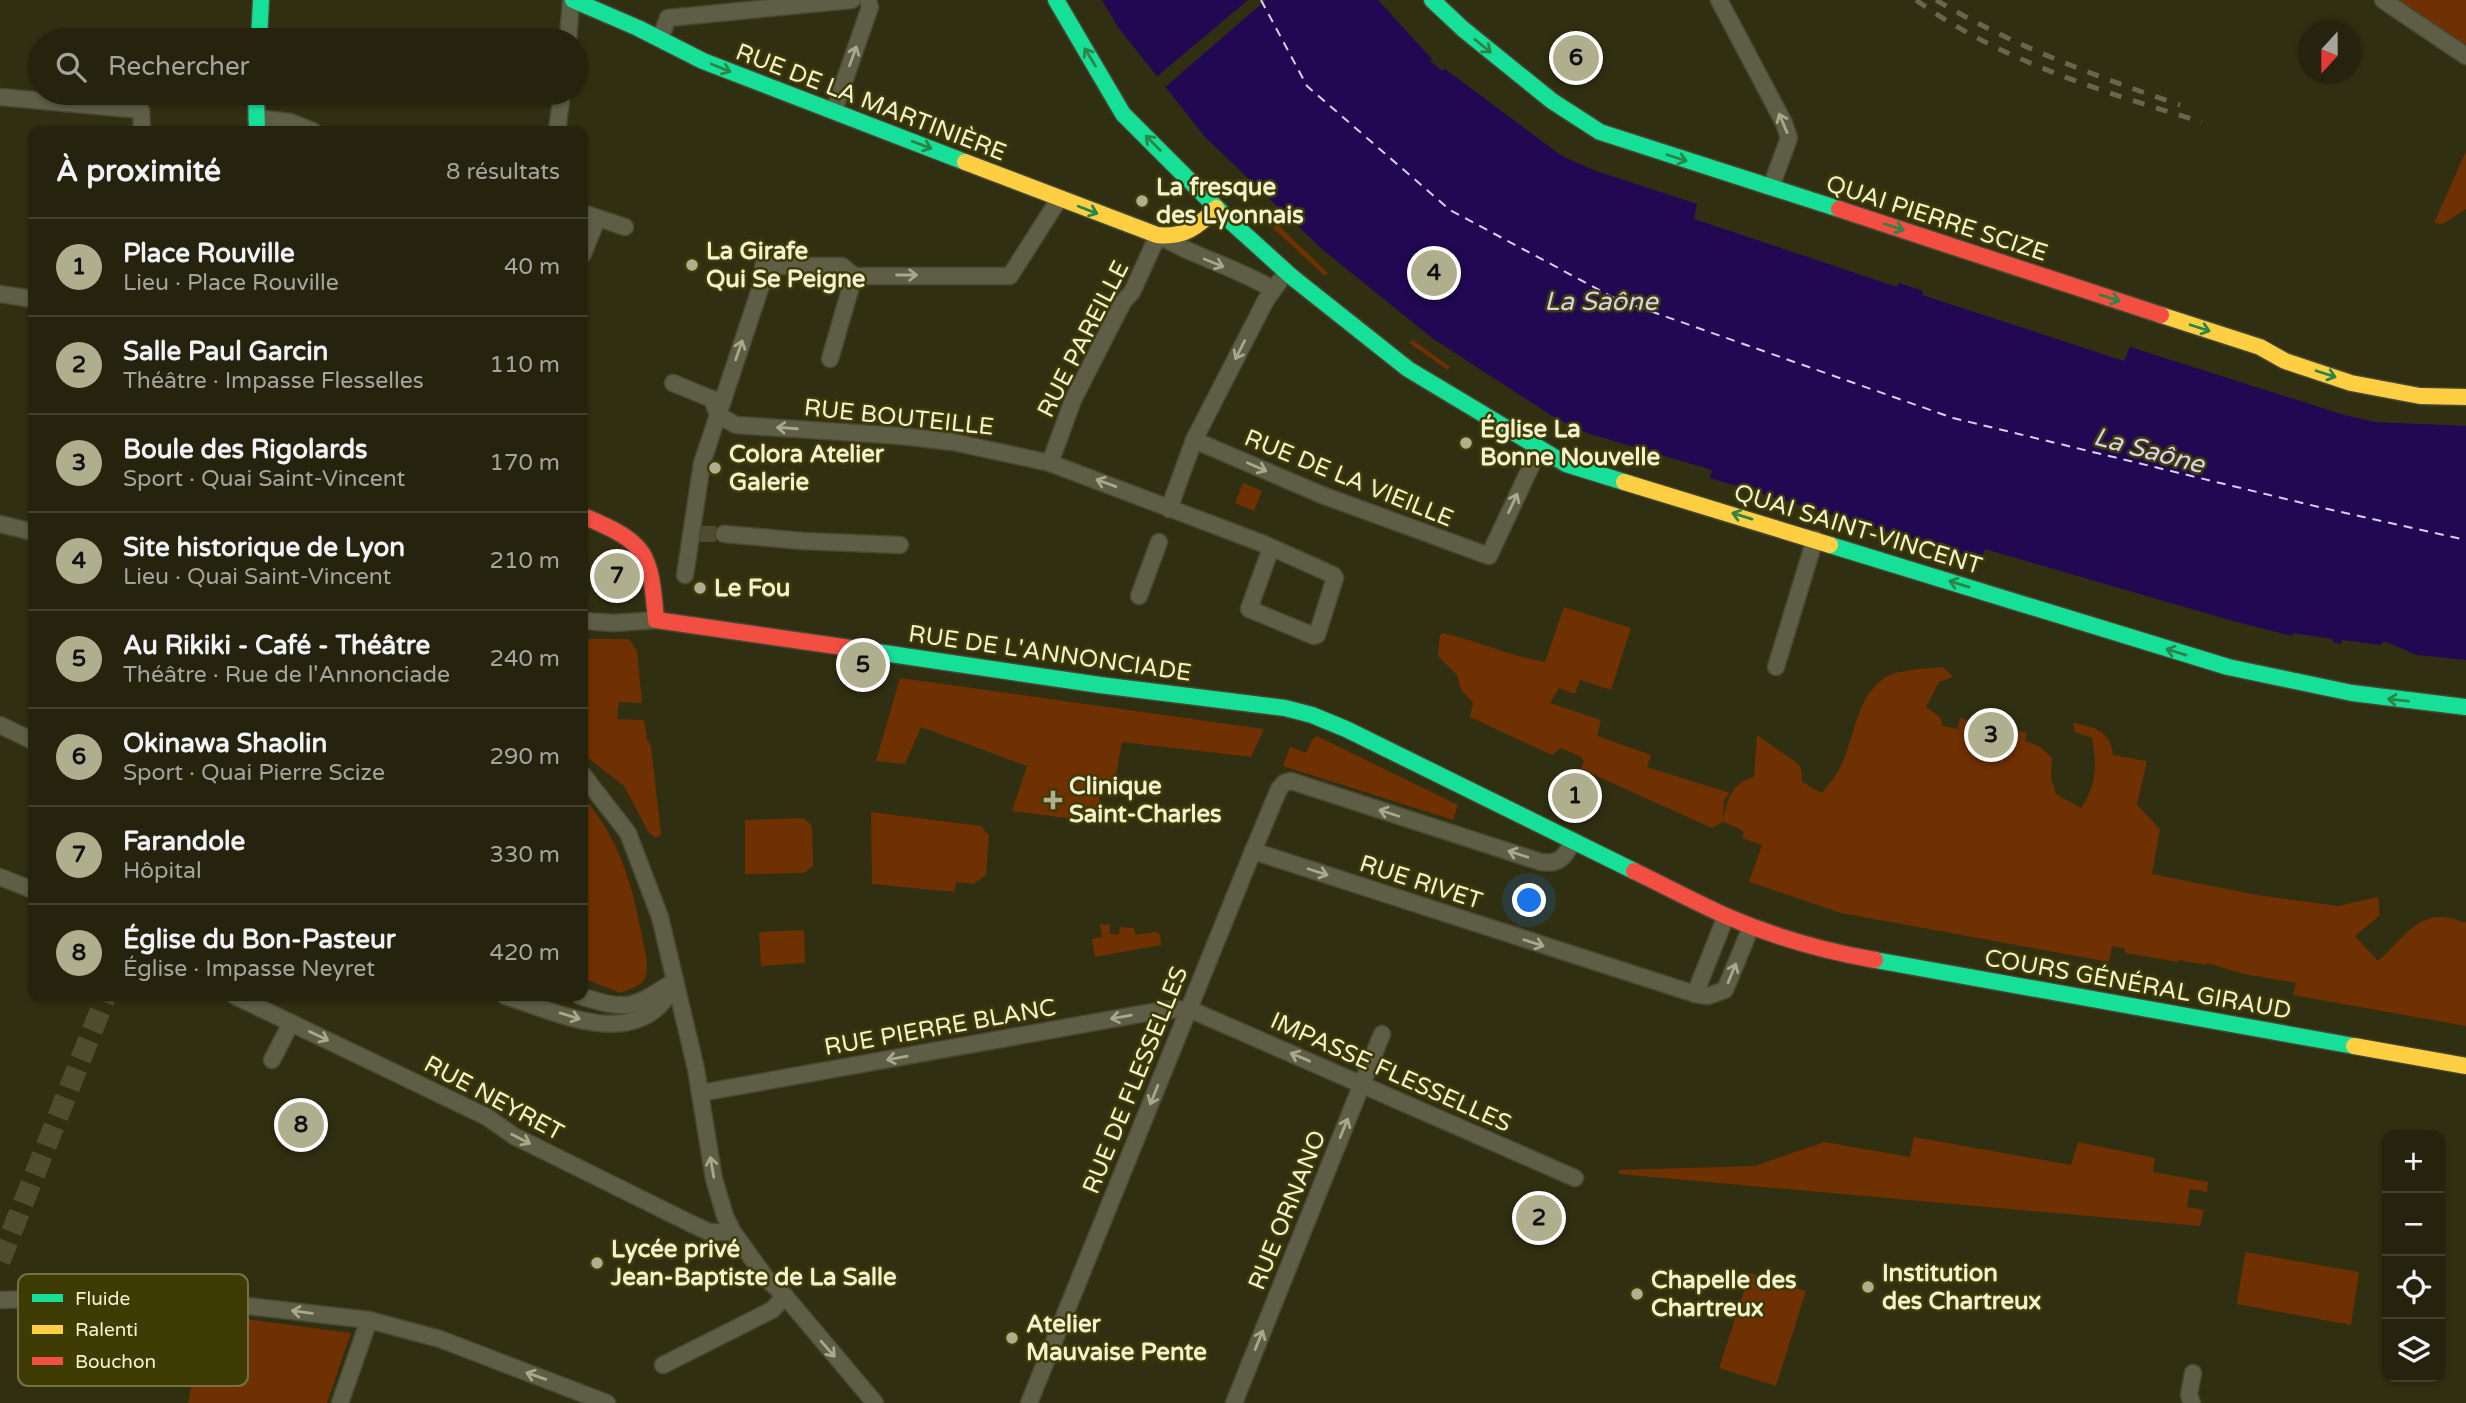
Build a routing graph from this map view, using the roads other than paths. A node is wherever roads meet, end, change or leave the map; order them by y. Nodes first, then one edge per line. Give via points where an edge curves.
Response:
1 (261, 0) edge
2 (572, 0) edge
3 (852, 0) edge
4 (868, 0) edge
5 (1056, 0) edge
6 (1432, 0) edge
7 (1719, 0) edge
8 (2383, 0) edge
9 (260, 28) edge
10 (569, 28) edge
11 (660, 39) junction
12 (2466, 56) edge
13 (0, 97) edge
14 (28, 100) edge
15 (86, 105) edge
16 (256, 105) edge
17 (560, 105) edge
18 (834, 111) junction
19 (257, 125) edge
20 (142, 126) edge
21 (300, 126) edge
22 (558, 126) edge
23 (1772, 187) junction
24 (1059, 199) junction
25 (1216, 208) junction
26 (590, 216) edge
27 (625, 227) dead end
28 (1158, 235) junction
29 (1288, 273) junction
30 (854, 276) junction
31 (1272, 289) junction
32 (0, 295) edge
33 (28, 298) edge
34 (830, 359) dead end
35 (673, 383) dead end
36 (2466, 397) edge
37 (718, 415) junction
38 (1194, 440) junction
39 (1539, 449) junction
40 (1050, 463) junction
41 (1169, 509) junction
42 (588, 518) edge
43 (0, 524) edge
44 (28, 531) edge
45 (724, 534) tunnel mouth
46 (1815, 539) junction
47 (1159, 542) dead end
48 (900, 545) dead end
49 (1270, 548) junction
50 (685, 575) dead end
51 (1139, 596) dead end
52 (656, 620) junction
53 (588, 621) edge
54 (1776, 667) dead end
55 (2466, 707) edge
56 (0, 725) edge
57 (28, 739) edge
58 (588, 781) edge
59 (1573, 841) junction
60 (1253, 851) junction
61 (0, 877) edge
62 (28, 888) edge
63 (1726, 916) junction
64 (1751, 927) junction
65 (675, 980) junction
66 (1695, 995) junction
67 (588, 998) edge
68 (245, 1001) edge
69 (521, 1001) edge
70 (1189, 1009) junction
71 (290, 1023) junction
72 (1382, 1034) dead end
73 (272, 1060) dead end
74 (2466, 1066) edge
75 (1363, 1084) junction
76 (700, 1093) junction
77 (1575, 1178) dead end
78 (733, 1232) junction
79 (785, 1296) junction
80 (0, 1300) edge
81 (18, 1300) edge
82 (248, 1306) edge
83 (369, 1320) junction
84 (663, 1365) dead end
85 (2193, 1373) dead end
86 (340, 1403) edge
87 (607, 1403) edge
88 (875, 1403) edge
89 (1029, 1403) edge
90 (1234, 1403) edge
91 (2192, 1403) edge

1 - 9 street
2 - 10 street
2 - 11 street, RUE DE LA MARTINIÈRE
3 - 11 street via 668,18
18 -> 4 street via 870,7
25 -> 5 street, QUAI SAINT-VINCENT via 1123,114
6 -> 23 street, QUAI PIERRE SCIZE via 1455,24 1589,128
23 -> 7 street via 1789,138
8 - 12 street
11 -> 18 street, RUE DE LA MARTINIÈRE via 703,61
13 - 14 street
15 - 20 street via 141,110
16 - 19 street
17 - 22 street
18 -> 24 street, RUE DE LA MARTINIÈRE
19 - 21 street via 290,122
23 -> 36 street, QUAI PIERRE SCIZE via 2263,348 2283,360 2366,387 2408,395
24 -> 28 street, RUE DE LA MARTINIÈRE
30 -> 24 street via 1010,276
25 - 28 street via 1183,236
25 - 29 street, QUAI SAINT-VINCENT
26 - 27 street
28 -> 31 street
28 - 40 street, RUE PAREILLE via 1073,400
29 - 31 street
29 - 39 street, QUAI SAINT-VINCENT via 1408,369
30 - 34 street
37 -> 30 street via 763,279 763,266 842,266
31 -> 38 street
32 - 33 street
35 - 37 street via 712,399
40 -> 37 street, RUE BOUTEILLE via 953,442 736,425
37 - 50 street via 702,463 695,534
38 -> 39 street, RUE DE LA VIEILLE via 1322,495 1489,556
38 - 41 street
46 -> 39 street, QUAI SAINT-VINCENT via 1566,464
41 -> 40 street, RUE BOUTEILLE
41 - 49 street, RUE BOUTEILLE
42 - 52 street via 639,543 649,561
43 - 44 street
45 - 48 street
46 - 54 street
55 -> 46 street, QUAI SAINT-VINCENT via 2352,694 2228,667
47 - 51 street
49 - 49 street via 1249,609 1314,636 1335,578
52 - 53 street
52 - 59 street, RUE DE L'ANNONCIADE via 1286,708 1358,735
56 - 57 street
58 - 65 street via 628,833 660,917
59 -> 60 street, RUE DE FLESSELLES via 1560,861 1541,862 1291,781 1279,789
59 - 63 street, COURS GÉNÉRAL GIRAUD
60 -> 66 street, RUE RIVET
60 - 70 street, RUE DE FLESSELLES
61 - 62 street
63 - 64 street, COURS GÉNÉRAL GIRAUD
63 - 66 street
66 -> 64 street via 1725,990
64 - 74 street, COURS GÉNÉRAL GIRAUD via 1832,952
65 - 67 street via 640,1003 624,1006
69 -> 65 street via 600,1025 624,1023 646,1016 662,1003
65 - 76 street
68 - 71 street, RUE NEYRET
75 -> 70 street, IMPASSE FLESSELLES
70 -> 76 street, RUE PIERRE BLANC
70 -> 89 street, RUE DE FLESSELLES
71 - 73 street
71 -> 78 street, RUE NEYRET via 487,1117 514,1136 696,1226 709,1232
72 - 75 street, RUE ORNANO
75 - 77 street, IMPASSE FLESSELLES
90 -> 75 street, RUE ORNANO
78 -> 76 street via 714,1179
78 - 79 street
79 - 84 street via 772,1310
79 -> 88 street
81 -> 80 street
83 -> 82 street
83 - 86 street
87 -> 83 street via 440,1339
85 - 91 street

